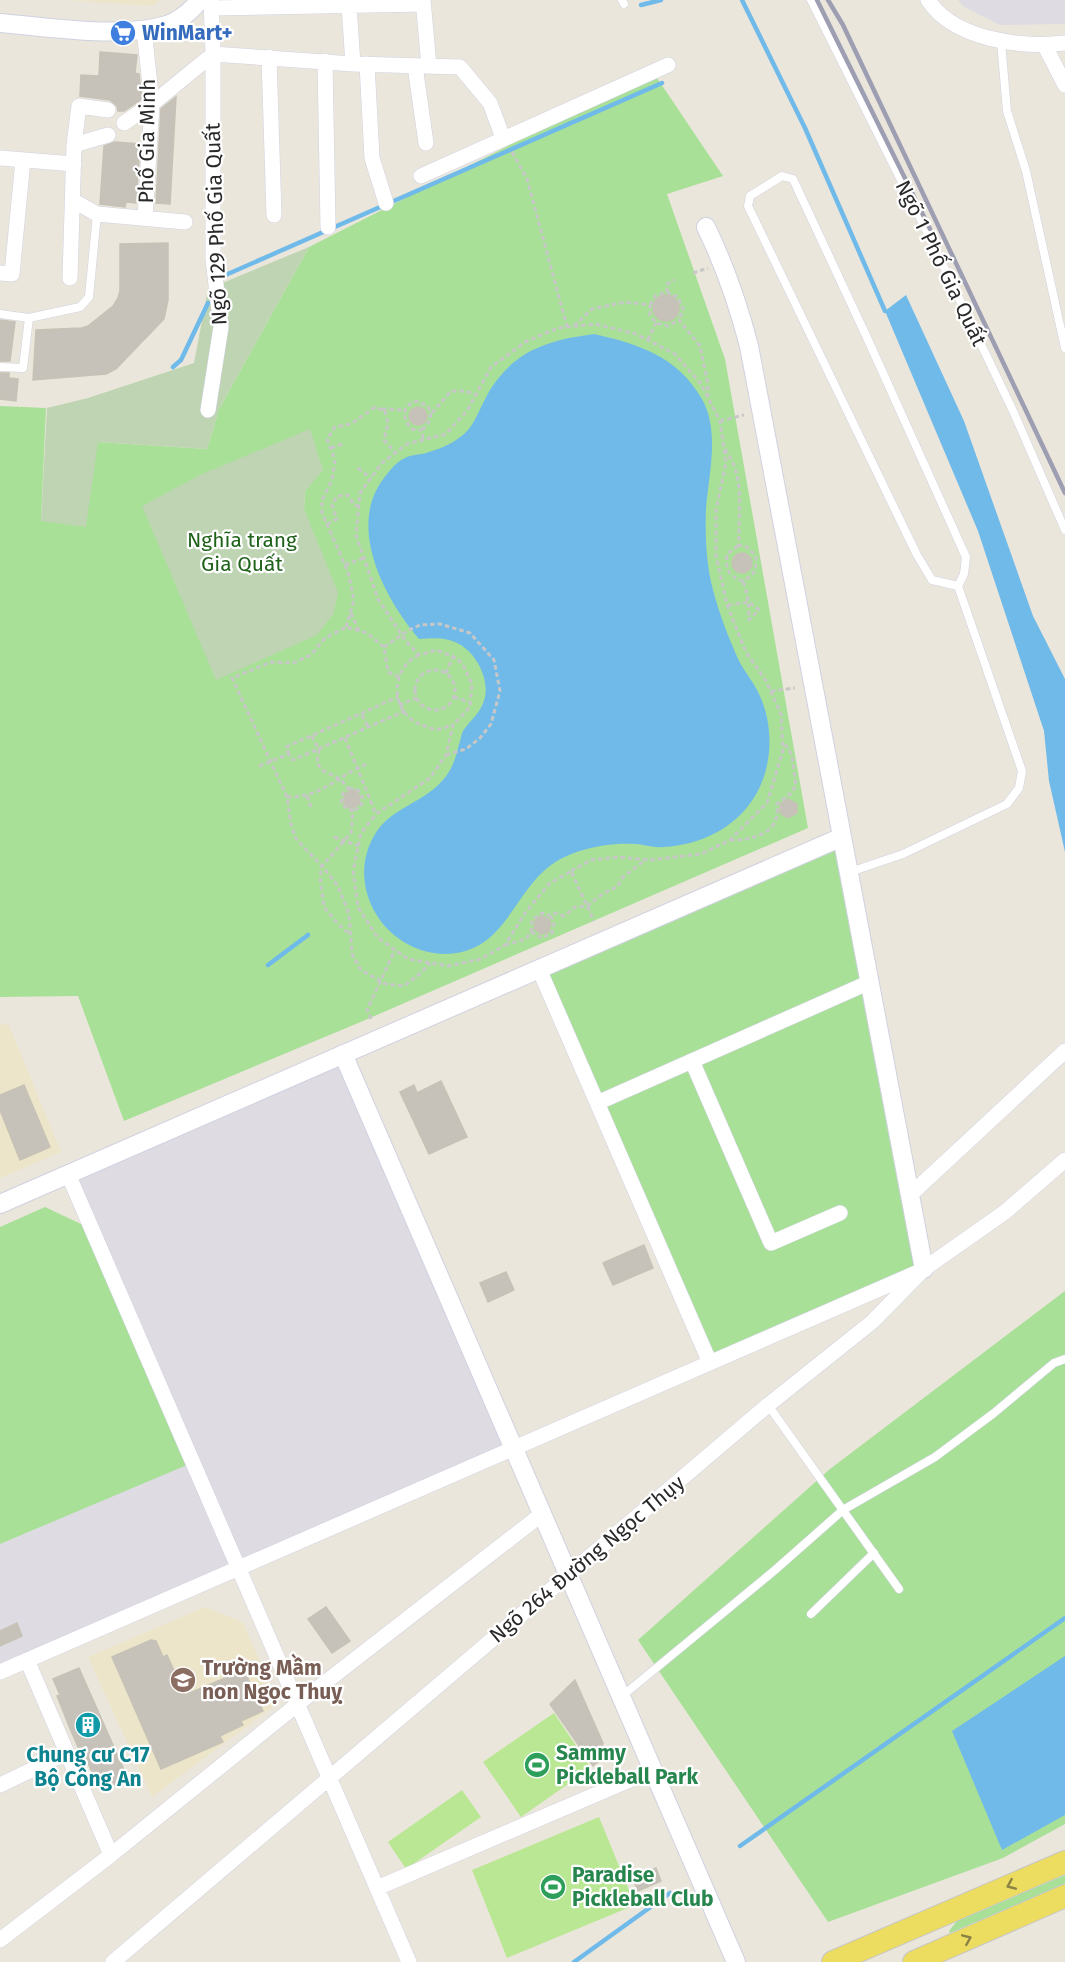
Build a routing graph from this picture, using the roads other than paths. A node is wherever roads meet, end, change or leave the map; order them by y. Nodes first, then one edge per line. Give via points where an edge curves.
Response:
1 (811, 0) edge
2 (928, 0) edge
3 (380, 2) edge
4 (423, 2) edge
5 (207, 3) edge
6 (344, 4) edge
7 (0, 23) edge
8 (144, 29) junction
9 (1001, 42) junction
10 (1065, 43) edge
11 (1045, 46) junction
12 (213, 56) junction
13 (269, 57) junction
14 (326, 61) junction
15 (360, 64) junction
16 (668, 65) dead end
17 (422, 66) junction
18 (1065, 85) edge
19 (152, 104) junction
20 (108, 110) dead end
21 (124, 123) dead end
22 (108, 135) dead end
23 (503, 138) junction
24 (426, 143) dead end
25 (74, 145) junction
26 (0, 158) edge
27 (23, 160) junction
28 (74, 164) junction
29 (421, 176) dead end
30 (74, 201) junction
31 (386, 203) dead end
32 (97, 214) junction
33 (274, 215) dead end
34 (145, 218) junction
35 (185, 222) dead end
36 (328, 227) dead end
37 (706, 227) dead end
38 (0, 273) edge
39 (70, 278) dead end
40 (0, 314) edge
41 (29, 318) junction
42 (1065, 348) edge
43 (0, 366) edge
44 (208, 410) dead end
45 (1065, 530) edge
46 (958, 586) junction
47 (842, 837) junction
48 (849, 873) junction
49 (539, 969) junction
50 (870, 982) junction
51 (1065, 1051) edge
52 (343, 1054) junction
53 (692, 1061) junction
54 (597, 1103) junction
55 (1065, 1160) edge
56 (68, 1174) junction
57 (910, 1196) junction
58 (0, 1204) edge
59 (840, 1213) dead end
60 (924, 1269) junction
61 (1065, 1359) edge
62 (710, 1363) junction
63 (768, 1405) junction
64 (513, 1448) junction
65 (843, 1510) junction
66 (542, 1514) junction
67 (874, 1554) junction
68 (239, 1568) junction
69 (568, 1575) junction
70 (899, 1588) dead end
71 (811, 1614) dead end
72 (27, 1660) junction
73 (0, 1672) edge
74 (621, 1697) junction
75 (297, 1704) junction
76 (67, 1753) junction
77 (652, 1770) junction
78 (329, 1778) junction
79 (0, 1785) edge
80 (111, 1855) junction
81 (1065, 1862) edge
82 (377, 1888) junction
83 (1065, 1896) edge
84 (0, 1940) edge
85 (113, 1962) edge
86 (409, 1962) edge
87 (736, 1962) edge
88 (833, 1962) edge
89 (914, 1962) edge

1 - 45 lane, Ngõ 1 Phố Gia Quất via 1014,413
2 - 9 street via 952,23
3 - 4 street
3 - 6 street
4 - 17 street
5 - 6 street
5 - 8 street via 167,25
5 - 12 street, Ngõ 129 Phố Gia Quất
6 - 15 street
7 - 8 street via 103,32
8 - 19 street, Phố Gia Minh
9 - 11 street
9 - 42 lane via 1007,111 1026,171
10 - 11 street
11 - 18 street
12 - 13 street
12 - 19 street
12 - 44 street, Ngõ 129 Phố Gia Quất via 213,259 222,327
13 - 14 street
13 - 33 street
14 - 15 street
14 - 36 street
15 - 17 street
15 - 31 street via 372,158
16 - 23 street
17 - 23 street via 460,67 489,103
17 - 24 street
19 - 21 street
19 - 34 street, Phố Gia Minh
20 - 25 street via 79,106
22 - 25 street
23 - 29 street
25 - 28 street
26 - 27 street
27 - 28 street
27 - 38 street via 12,274
28 - 30 street
30 - 32 street
30 - 39 street
32 - 34 street
32 - 41 lane via 88,297 80,306
34 - 35 street
37 - 47 street via 738,303 749,346
40 - 41 lane
41 - 43 lane via 23,368
46 - 46 lane via 966,557 793,179 782,176 750,196 748,206 917,555 932,580
46 - 48 lane via 1022,771 1019,788 1007,804 903,854
47 - 48 street
47 - 49 street
48 - 50 street
49 - 52 street
49 - 54 street
50 - 53 street
50 - 57 street
51 - 57 street
52 - 56 street
52 - 64 street
53 - 54 street
53 - 59 street via 771,1243
54 - 62 street
55 - 60 street, Ngõ 264 Đường Ngọc Thụy via 1005,1212
56 - 58 street
56 - 68 street
57 - 60 street
60 - 62 street
60 - 63 street, Ngõ 264 Đường Ngọc Thụy via 872,1322
61 - 65 lane via 1054,1363 934,1456
62 - 64 street
63 - 65 lane
63 - 69 street, Ngõ 264 Đường Ngọc Thụy
64 - 66 street
64 - 68 street
65 - 67 lane
65 - 74 lane
66 - 69 street
66 - 75 street
67 - 70 lane
67 - 71 lane
68 - 72 street
68 - 75 street
69 - 74 street
69 - 78 street, Ngõ 264 Đường Ngọc Thụy
72 - 73 street
72 - 76 street
74 - 77 street
75 - 78 street
75 - 80 street
76 - 79 street
76 - 80 street
77 - 82 street
77 - 87 street
78 - 82 street
78 - 85 street, Ngõ 264 Đường Ngọc Thụy
80 - 84 street
81 -> 88 main road
82 - 86 street
89 -> 83 main road

